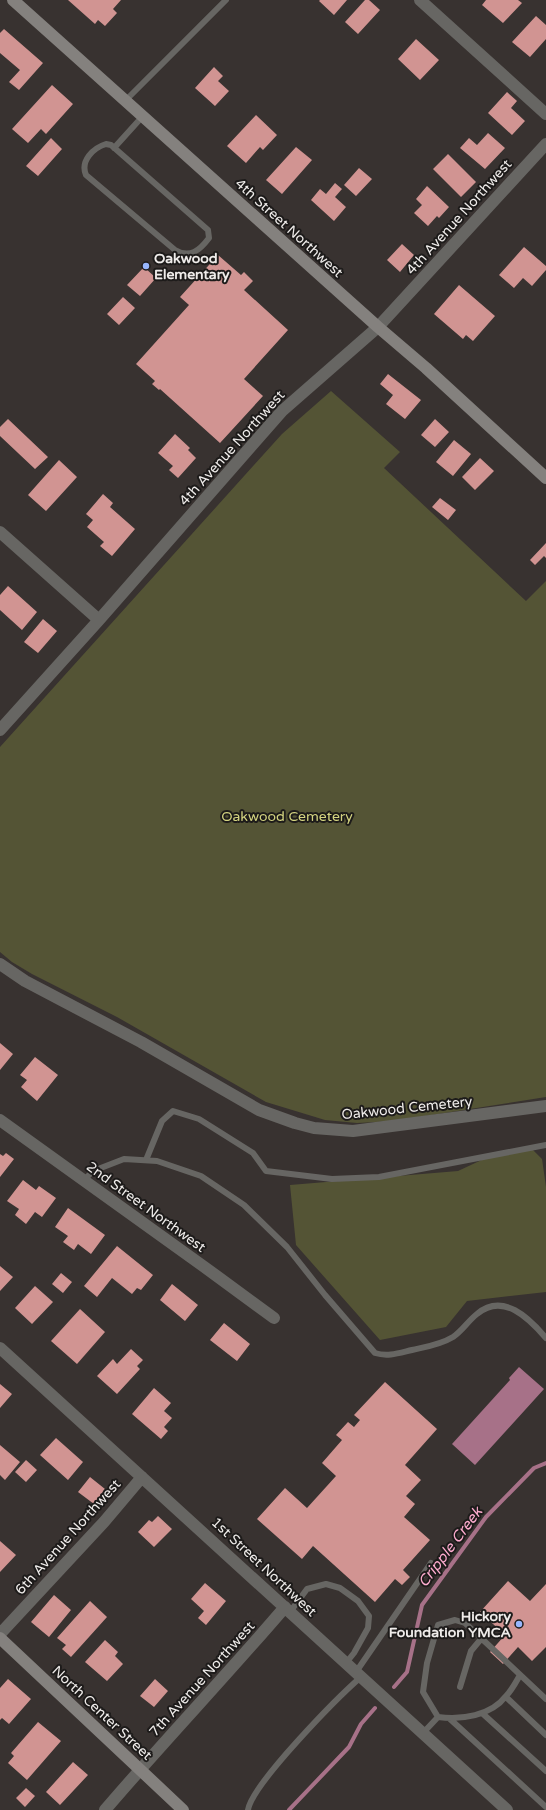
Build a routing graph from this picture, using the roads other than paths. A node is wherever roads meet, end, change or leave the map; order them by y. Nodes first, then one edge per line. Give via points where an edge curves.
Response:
1 (13, 0) edge
2 (226, 0) edge
3 (420, 0) edge
4 (125, 101) junction
5 (546, 114) edge
6 (142, 117) junction
7 (546, 144) edge
8 (114, 148) junction
9 (378, 327) junction
10 (546, 478) edge
11 (0, 532) edge
12 (99, 620) junction
13 (0, 730) edge
14 (0, 964) edge
15 (546, 1106) edge
16 (0, 1120) edge
17 (546, 1145) edge
18 (146, 1160) junction
19 (84, 1180) junction
20 (274, 1318) dead end
21 (546, 1338) edge
22 (0, 1348) edge
23 (142, 1477) junction
24 (431, 1563) dead end
25 (287, 1610) junction
26 (0, 1634) edge
27 (0, 1638) edge
28 (481, 1639) junction
29 (346, 1663) junction
30 (359, 1675) junction
31 (520, 1675) junction
32 (460, 1687) dead end
33 (506, 1697) junction
34 (546, 1699) edge
35 (482, 1713) junction
36 (438, 1717) junction
37 (450, 1719) junction
38 (423, 1733) junction
39 (546, 1735) edge
40 (140, 1769) junction
41 (546, 1771) edge
42 (546, 1807) edge
43 (105, 1810) edge
44 (183, 1810) edge
45 (248, 1810) edge
46 (507, 1810) edge

1 - 4 main road, 4th Street Northwest
2 - 4 lane
3 - 5 street
4 - 6 main road, 4th Street Northwest
6 - 8 lane
6 - 9 main road, 4th Street Northwest
7 - 9 street, 4th Avenue Northwest
8 - 8 lane via 106,144 94,150 85,161 86,175 182,254 189,255 203,246 209,238 208,230
9 - 10 main road, 4th Street Northwest
9 - 12 street, 4th Avenue Northwest via 282,411
11 - 12 street
12 - 13 street, 4th Avenue Northwest
14 - 15 street, Oakwood Cemetery via 258,1110 314,1128 353,1131
16 - 19 street, 2nd Street Northwest
17 - 18 lane via 379,1177 332,1179 266,1172 253,1153 199,1119 173,1111 162,1121
18 - 19 lane via 124,1159 93,1171
18 - 21 lane via 157,1161 201,1176 244,1205 287,1247 376,1353 395,1354 444,1342 477,1314 499,1305 511,1307
19 - 20 street, 2nd Street Northwest
22 - 23 street, 1st Street Northwest
23 - 25 street, 1st Street Northwest
23 - 26 street, 6th Avenue Northwest via 104,1522
24 - 30 lane
25 - 29 street, 1st Street Northwest
25 - 29 lane via 307,1589 326,1584 340,1588 358,1601 369,1616 368,1628
25 - 40 street, 7th Avenue Northwest
27 - 40 main road, North Center Street
28 - 31 lane
28 - 32 lane via 471,1651
28 - 36 lane via 465,1624 455,1620 438,1625 427,1663 423,1692
29 - 30 street, 1st Street Northwest
30 - 38 street, 1st Street Northwest
30 - 45 lane via 287,1753 262,1784
31 - 33 lane
31 - 34 lane
33 - 35 lane via 489,1711
33 - 39 lane
35 - 37 lane
35 - 41 lane
36 - 37 lane
36 - 38 lane
37 - 42 lane
38 - 46 street, 1st Street Northwest
40 - 43 street, 7th Avenue Northwest
40 - 44 main road, North Center Street

